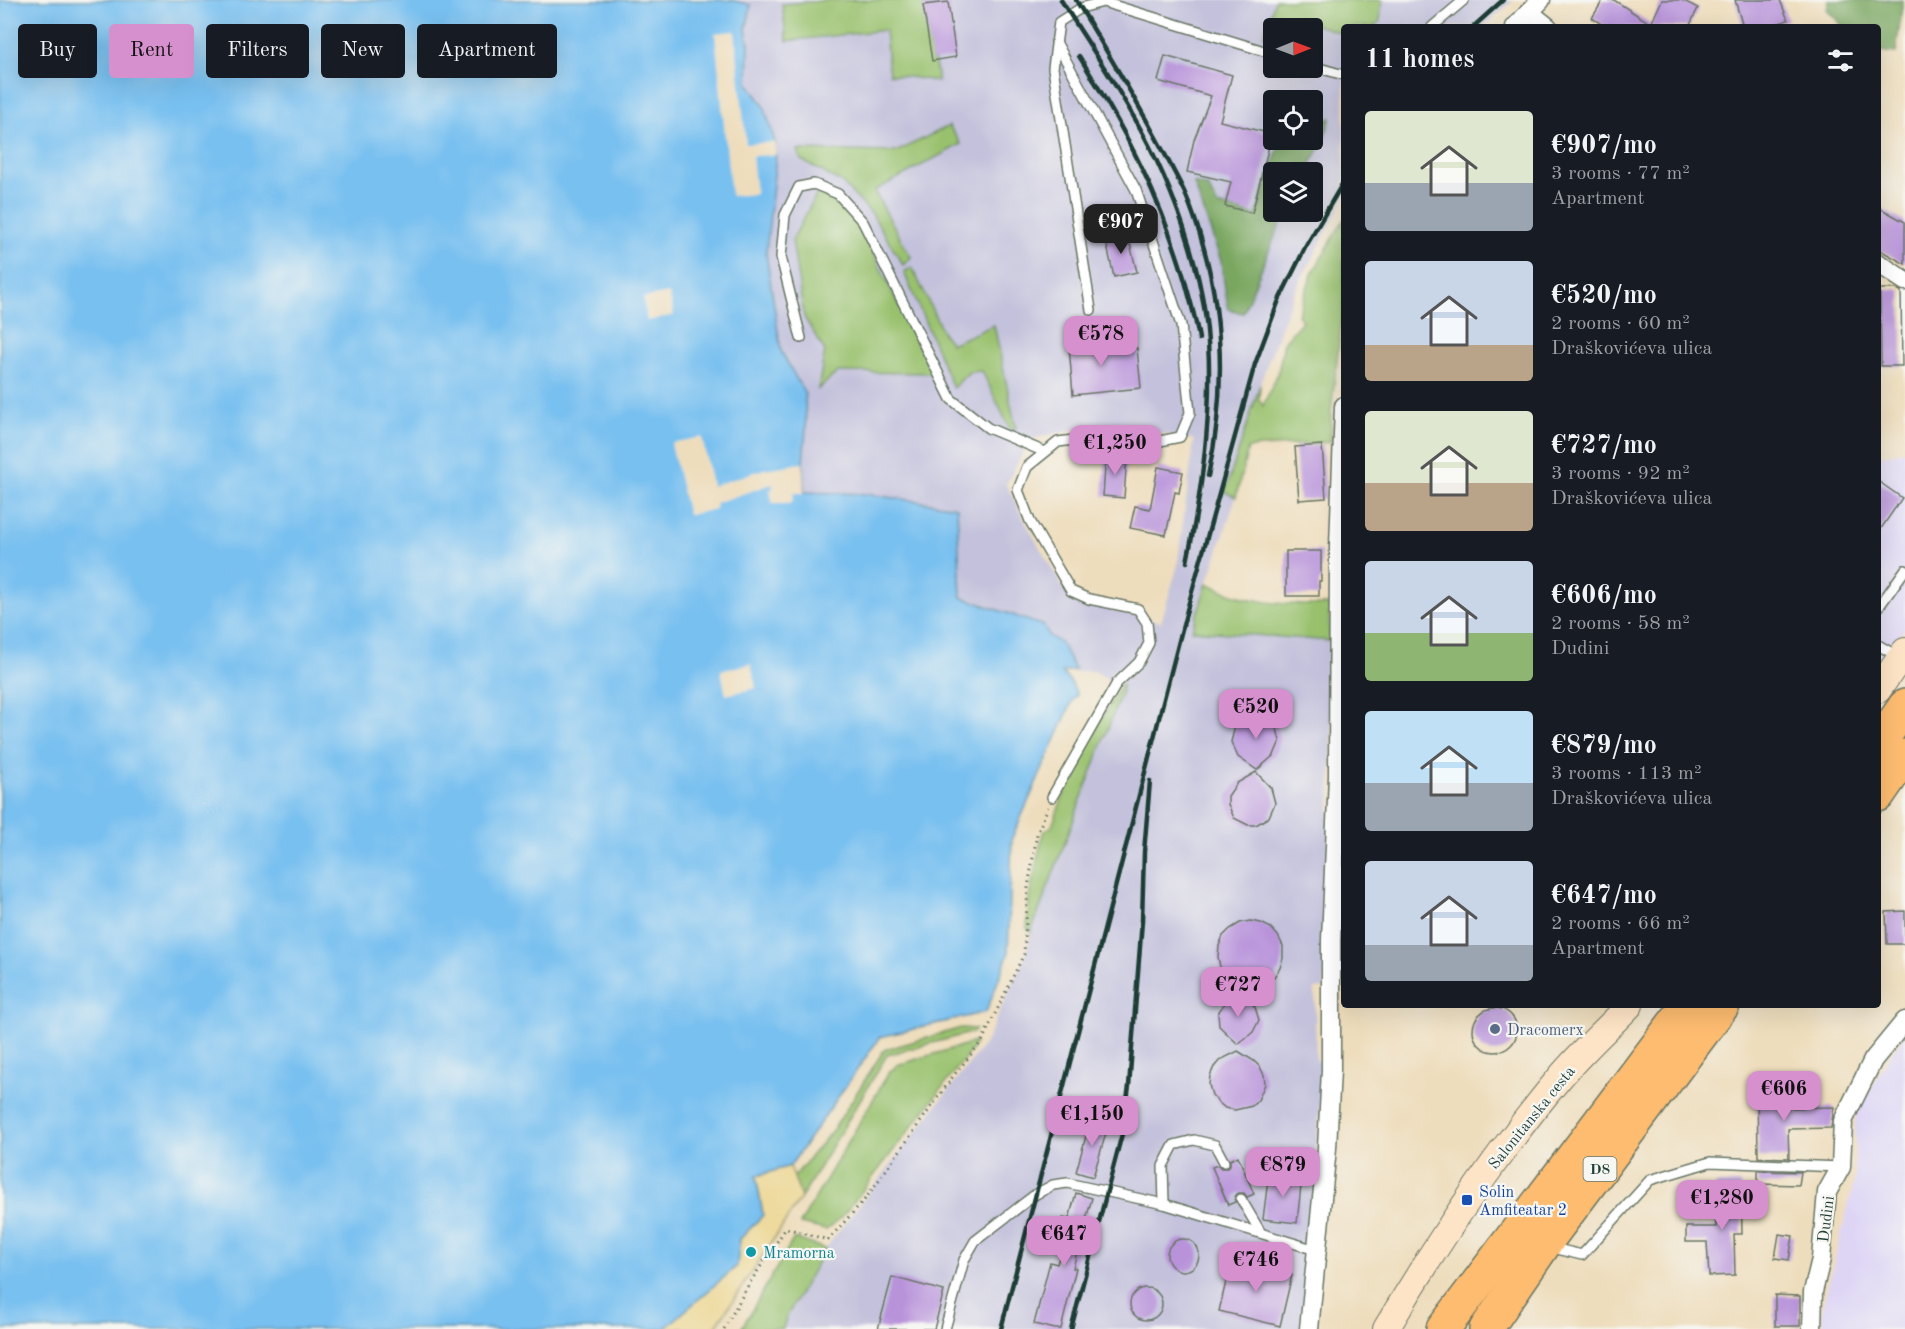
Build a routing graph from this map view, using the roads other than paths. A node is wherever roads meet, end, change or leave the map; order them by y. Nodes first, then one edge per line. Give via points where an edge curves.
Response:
1 (1464, 0) edge
2 (1535, 6) edge
3 (1436, 24) edge
4 (1518, 24) edge
5 (1546, 24) edge
6 (1056, 42) junction
7 (1263, 51) edge
8 (1323, 69) edge
9 (1341, 74) edge
10 (1881, 265) edge
11 (1905, 281) edge
12 (1091, 310) dead end
13 (801, 338) dead end
14 (1045, 452) junction
15 (1341, 490) edge
16 (1905, 570) edge
17 (1881, 604) edge
18 (1881, 646) edge
19 (1903, 654) edge
20 (1881, 686) edge
21 (1905, 706) edge
22 (1881, 741) edge
23 (1905, 756) edge
24 (1341, 776) edge
25 (1881, 791) edge
26 (1052, 797) road end
27 (1627, 1008) edge
28 (1686, 1008) edge
29 (1721, 1008) edge
30 (1905, 1021) edge
31 (1224, 1162) dead end
32 (1841, 1167) junction
33 (1242, 1199) dead end
34 (1164, 1204) junction
35 (1261, 1233) junction
36 (1543, 1246) junction
37 (1316, 1250) junction
38 (1519, 1281) junction
39 (945, 1329) edge
40 (1309, 1329) edge
41 (1386, 1329) edge
42 (1443, 1329) edge
43 (1486, 1329) edge
44 (1495, 1329) edge
45 (1812, 1329) edge

1 - 3 lane
2 - 4 street
2 - 5 street
6 - 7 lane via 1059,22 1081,8 1103,2
6 - 12 lane via 1053,68
6 - 14 lane via 1136,190 1181,325 1190,413 1180,437 1155,442 1121,434 1058,442
8 - 9 lane
10 - 11 street
13 - 14 lane via 781,257 785,214 799,187 814,184 838,194 863,222 951,399 988,428
14 - 26 lane via 1027,467 1018,490 1030,521 1071,591 1089,599 1138,609 1147,623 1149,643 1139,662 1117,683
15 - 24 street
16 - 17 lane
18 - 19 lane
19 - 20 main road
21 - 22 highway
23 - 25 highway
24 - 37 street via 1331,940 1327,1148
27 - 41 main road, Salonitanska cesta via 1558,1080 1500,1155 1461,1209
28 - 42 highway, D8
29 - 36 highway, D8
30 - 32 street, Dudini via 1873,1060 1843,1121
31 - 34 lane via 1215,1145 1194,1140 1174,1145 1163,1166
32 - 36 lane via 1710,1162 1650,1179 1582,1255
32 - 45 street, Dudini via 1827,1192 1821,1259 1813,1292
33 - 35 lane
34 - 35 lane
34 - 39 lane via 1067,1183 1045,1189 975,1241 964,1260
35 - 37 lane
36 - 38 highway, D8
37 - 40 street
38 - 43 highway, D8
38 - 44 lane

